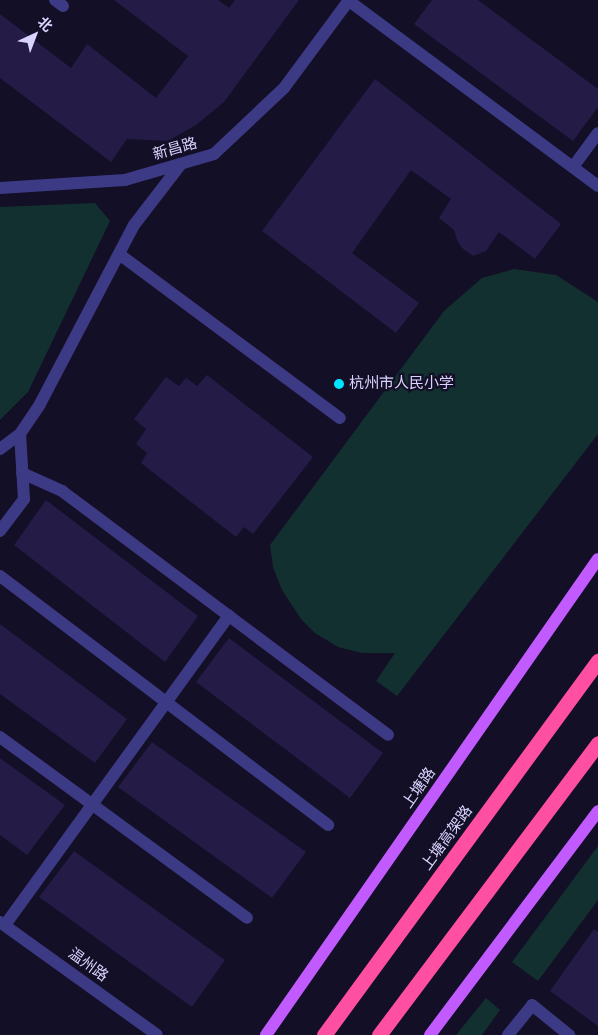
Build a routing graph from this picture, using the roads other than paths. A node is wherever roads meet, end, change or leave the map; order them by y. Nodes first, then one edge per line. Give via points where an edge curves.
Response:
1 (349, 1) edge
2 (598, 133) edge
3 (181, 164) junction
4 (573, 167) junction
5 (598, 186) edge
6 (0, 188) edge
7 (119, 254) junction
8 (340, 418) dead end
9 (20, 434) junction
10 (0, 448) edge
11 (22, 473) junction
12 (0, 531) edge
13 (598, 559) edge
14 (0, 576) edge
15 (229, 616) junction
16 (598, 661) edge
17 (166, 702) junction
18 (388, 735) dead end
19 (0, 737) edge
20 (598, 743) edge
21 (92, 805) junction
22 (598, 811) edge
23 (328, 826) dead end
24 (247, 918) dead end
25 (2, 923) edge
26 (156, 1035) edge
27 (266, 1035) edge
28 (324, 1035) edge
29 (379, 1035) edge
30 (430, 1035) edge
31 (508, 1035) edge
32 (570, 1035) edge

1 - 3 street, 新昌路 via 284,88 214,154
1 - 4 street
2 - 4 street
3 - 6 street, 新昌路 via 125,180
3 - 7 street via 134,224
4 - 5 street
7 - 8 street
7 - 9 street via 40,404
9 - 10 street
9 - 11 street
11 - 12 street via 24,499
11 - 15 street via 62,491
13 - 27 main road, 上塘路
14 - 17 street
15 - 17 street
15 - 18 street
16 - 28 highway, 上塘高架路
17 - 21 street
17 - 23 street
19 - 21 street
20 - 29 highway
21 - 24 street
21 - 25 street
22 - 30 main road
25 - 26 street, 温州路
31 - 32 street via 532,1005

